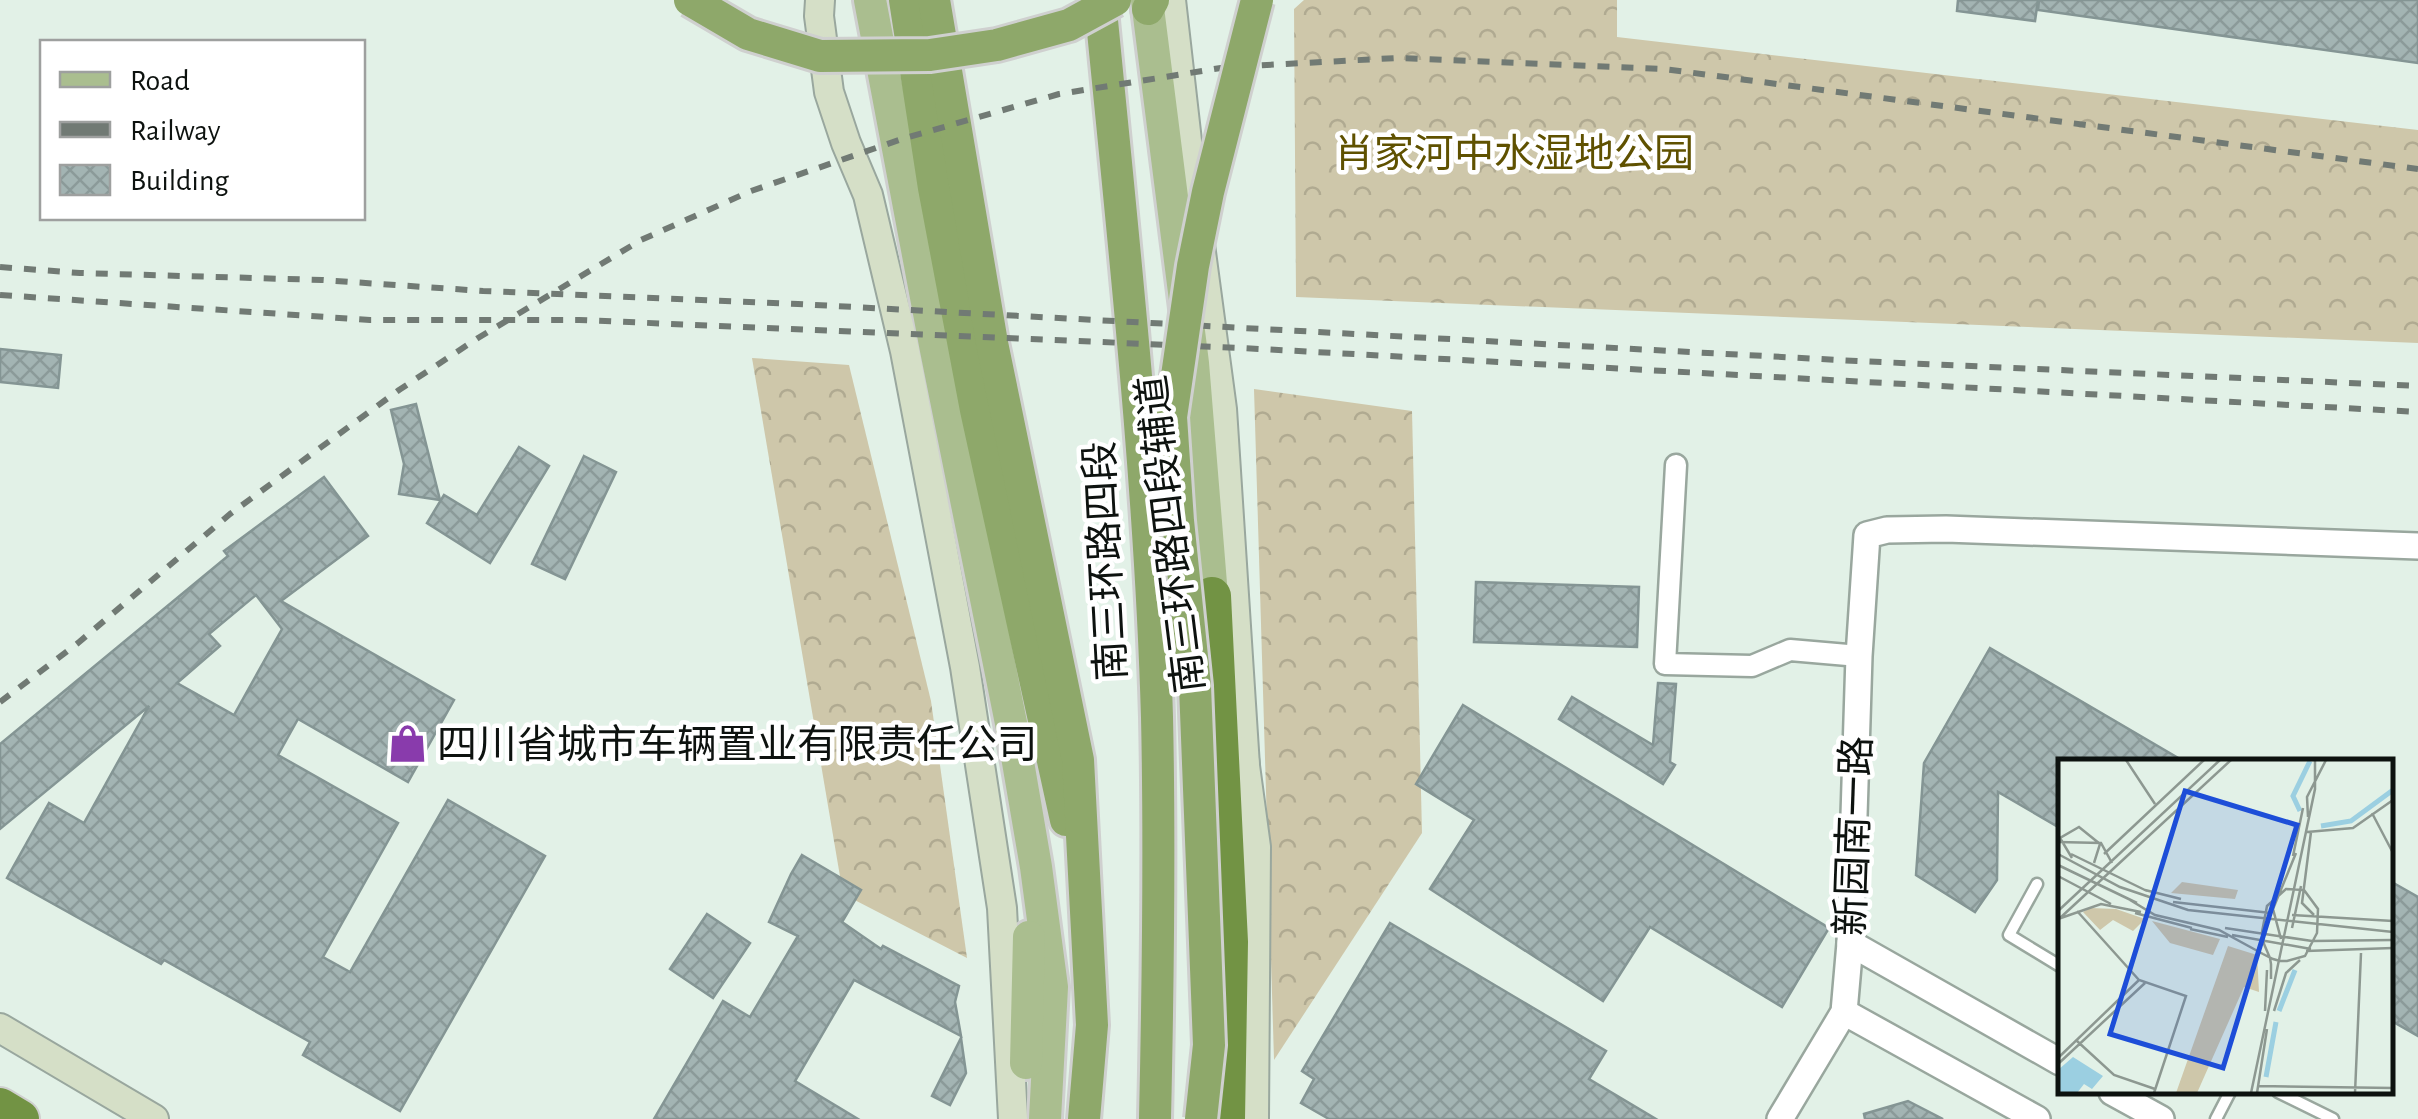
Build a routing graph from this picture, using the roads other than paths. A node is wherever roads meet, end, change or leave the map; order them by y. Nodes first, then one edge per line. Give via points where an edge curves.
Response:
1 (690, 0) edge
2 (820, 0) edge
3 (870, 0) edge
4 (905, 0) edge
5 (934, 0) edge
6 (1100, 0) edge
7 (1115, 0) edge
8 (1257, 0) edge
9 (1155, 2) edge
10 (1676, 465) dead end
11 (2418, 546) edge
12 (1212, 596) junction
13 (1859, 656) junction
14 (1014, 733) junction
15 (1245, 766) junction
16 (2037, 884) dead end
17 (1085, 901) junction
18 (1850, 943) junction
19 (2058, 965) edge
20 (1844, 1012) junction
21 (0, 1028) edge
22 (2058, 1061) edge
23 (2116, 1094) edge
24 (2229, 1094) edge
25 (2282, 1094) edge
26 (0, 1108) edge
27 (20, 1119) edge
28 (154, 1119) edge
29 (1013, 1119) edge
30 (1023, 1119) edge
31 (1045, 1119) edge
32 (1084, 1119) edge
33 (1156, 1119) edge
34 (1201, 1119) edge
35 (1226, 1119) edge
36 (1254, 1119) edge
37 (1780, 1119) edge
38 (2037, 1119) edge
39 (2161, 1119) edge
40 (2216, 1119) edge
41 (2334, 1119) edge

1 - 7 highway, bridge via 748,34 820,56 930,55 996,45 1069,25
2 - 29 main road via 829,92 868,195 966,667 1002,908
3 - 14 main road
4 - 17 highway, 南三环路四段 via 976,410
5 - 17 highway, 南三环路四段 via 992,343 1078,760
6 - 33 highway, 南三环路四段 via 1144,478 1157,716
8 - 34 highway, bridge via 1197,248 1171,417 1195,686 1209,1045
9 - 12 main road, 南三环路四段辅道
9 - 15 main road via 1192,185 1222,409
10 - 13 street via 1665,664 1752,666 1790,650
11 - 13 street, 新园南一路 via 1886,530 1867,535
12 - 15 main road, 南三环路四段辅道
12 - 35 highway via 1229,942
13 - 18 street, 新园南一路
14 - 30 main road via 1030,921
14 - 31 main road via 1052,987
15 - 36 main road, 南三环路四段辅道 via 1256,847
16 - 19 lane via 2008,935
17 - 32 highway, 南三环路四段 via 1092,1025
18 - 20 street, 新园南一路
18 - 22 street
20 - 37 street, 新园南一路
20 - 38 street
21 - 28 main road
23 - 39 street
24 - 40 lane
25 - 41 lane
26 - 27 highway

